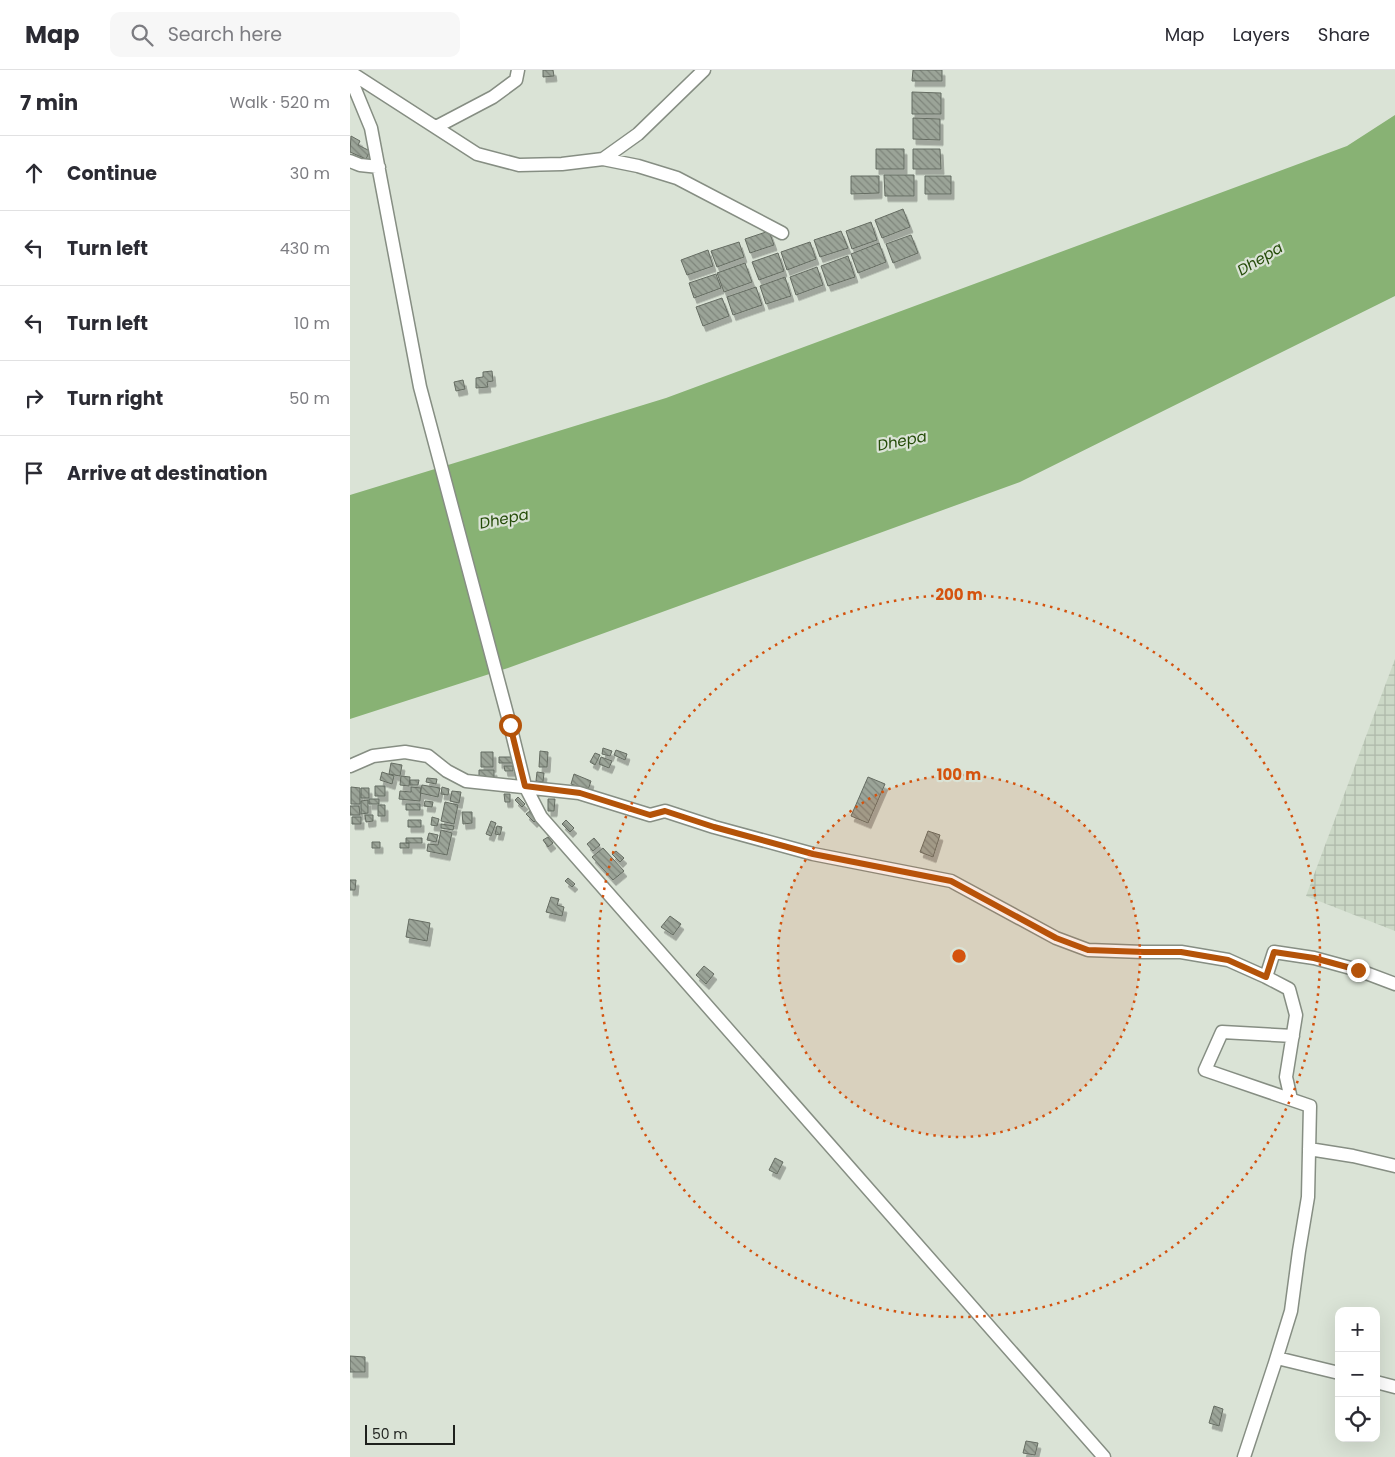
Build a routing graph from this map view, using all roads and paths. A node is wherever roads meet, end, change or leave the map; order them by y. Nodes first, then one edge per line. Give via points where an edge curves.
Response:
1 (518, 70) edge
2 (704, 70) edge
3 (350, 72) edge
4 (350, 77) edge
5 (436, 127) junction
6 (603, 159) junction
7 (350, 161) edge
8 (379, 166) junction
9 (782, 232) dead end
10 (350, 766) edge
11 (525, 786) junction
12 (1266, 977) junction
13 (1395, 984) edge
14 (1293, 1036) junction
15 (1291, 1099) junction
16 (1309, 1149) junction
17 (1395, 1166) edge
18 (1277, 1358) junction
19 (1335, 1372) edge
20 (1380, 1383) edge
21 (1395, 1386) edge
22 (1104, 1457) edge
23 (1244, 1457) edge

1 - 5 street via 516,80 493,97
2 - 6 street via 638,134
3 - 5 street
4 - 8 street via 371,128
5 - 6 street via 477,154 520,165
6 - 9 street via 677,178
7 - 8 street
8 - 11 street via 420,387
10 - 11 street via 374,756 405,752 428,756 466,781
11 - 12 street via 580,793 650,815 665,811 813,854 951,881 1056,938 1088,950 1181,952 1228,960
11 - 22 street via 541,817
12 - 13 street via 1274,952 1314,958
12 - 14 street via 1290,989 1296,1015
14 - 15 street via 1286,1078
14 - 15 street via 1222,1032 1205,1070
15 - 16 street via 1310,1106
16 - 17 street
16 - 18 street via 1308,1196 1291,1311
18 - 19 street
18 - 23 street
20 - 21 street

